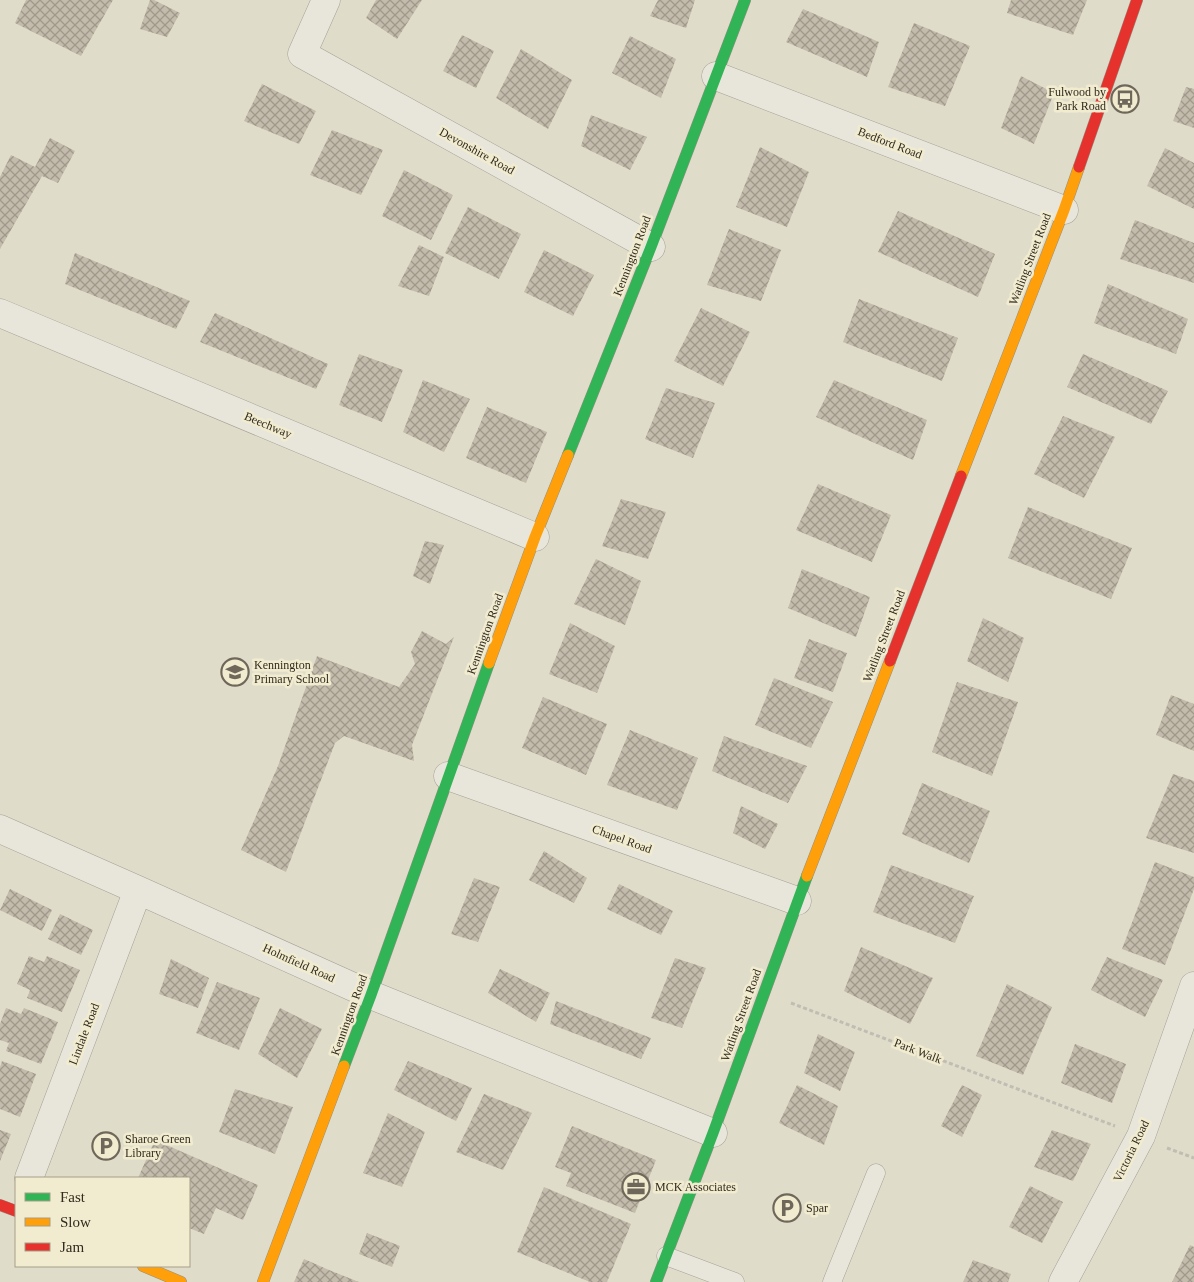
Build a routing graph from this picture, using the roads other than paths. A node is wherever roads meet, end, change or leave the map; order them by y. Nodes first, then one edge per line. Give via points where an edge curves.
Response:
1 (326, 0) edge
2 (745, 0) edge
3 (1137, 0) edge
4 (716, 76) junction
5 (1064, 210) junction
6 (651, 248) junction
7 (0, 312) edge
8 (535, 537) junction
9 (448, 776) junction
10 (0, 829) edge
11 (138, 890) junction
12 (797, 901) junction
13 (1194, 986) edge
14 (371, 995) junction
15 (713, 1133) junction
16 (876, 1173) dead end
17 (29, 1177) edge
18 (0, 1205) edge
19 (15, 1211) edge
20 (666, 1256) junction
21 (146, 1267) edge
22 (181, 1282) edge
23 (263, 1282) edge
24 (656, 1282) edge
25 (735, 1282) edge
26 (832, 1282) edge
27 (1063, 1282) edge

1 - 6 street, Devonshire Road via 302,54
2 - 4 street, Kennington Road
3 - 5 street, Watling Street Road
4 - 5 street, Bedford Road
4 - 6 street, Kennington Road
5 - 12 street, Watling Street Road
6 - 8 street, Kennington Road
7 - 8 street, Beechway
8 - 9 street, Kennington Road
9 - 12 street, Chapel Road
9 - 14 street, Kennington Road
10 - 11 street, Holmfield Road
11 - 14 street, Holmfield Road
11 - 17 street, Lindale Road
12 - 15 street, Watling Street Road
13 - 27 street, Victoria Road via 1141,1136
14 - 15 street, Holmfield Road
14 - 23 street, Kennington Road
15 - 20 street, Watling Street Road
16 - 26 lane
18 - 19 street
20 - 24 street, Watling Street Road
20 - 25 lane
21 - 22 street

